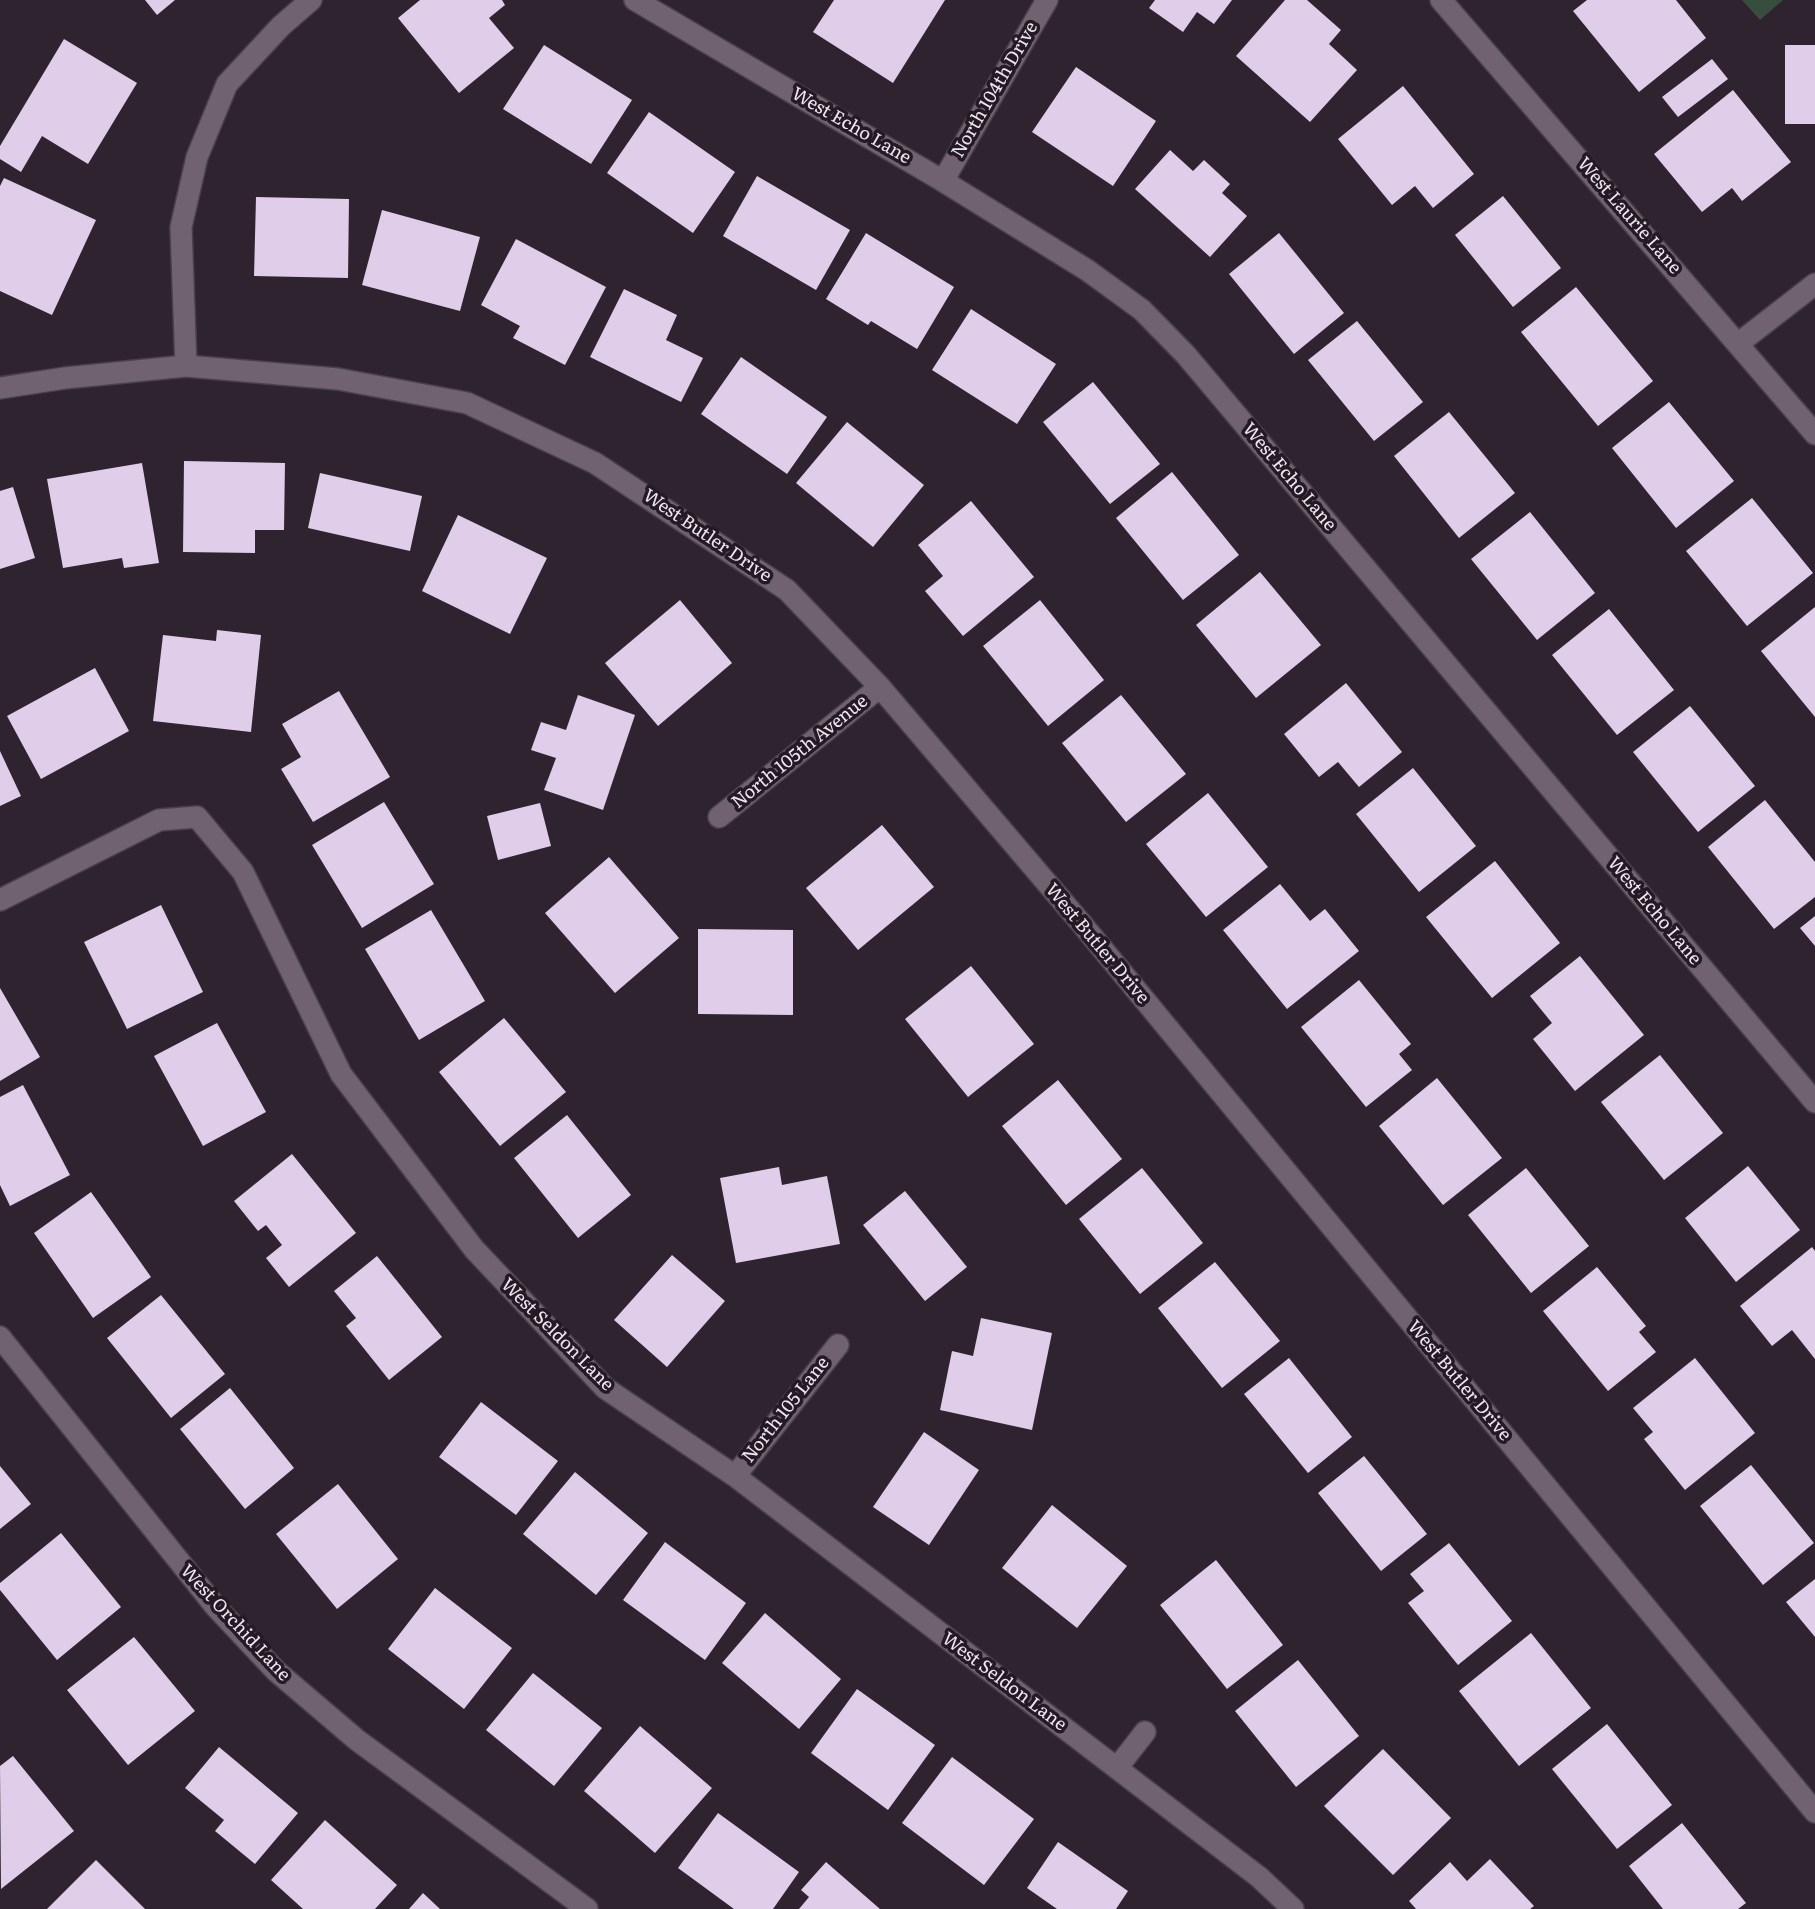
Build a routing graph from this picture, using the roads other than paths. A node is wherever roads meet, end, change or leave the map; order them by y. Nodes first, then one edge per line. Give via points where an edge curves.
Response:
1 (311, 0) edge
2 (635, 0) edge
3 (1047, 0) edge
4 (1441, 0) edge
5 (943, 181) junction
6 (1815, 284) edge
7 (1739, 343) junction
8 (186, 366) junction
9 (0, 388) edge
10 (1815, 434) edge
11 (880, 687) junction
12 (719, 817) dead end
13 (0, 900) edge
14 (1815, 1102) edge
15 (0, 1337) edge
16 (838, 1345) dead end
17 (735, 1476) junction
18 (1145, 1732) dead end
19 (1117, 1768) junction
20 (1815, 1812) edge
21 (587, 1909) edge
22 (1293, 1909) edge

1 - 8 street via 227,84 197,158 181,227
2 - 5 street, West Echo Lane
3 - 5 street, North 104th Drive
4 - 7 street, West Laurie Lane
5 - 14 street, West Echo Lane via 1098,278 1142,310 1186,355
6 - 7 street
7 - 10 street, West Laurie Lane
8 - 9 street, West Butler Drive
8 - 11 street, West Butler Drive via 338,379 467,402 595,463 730,550 787,590
11 - 12 street, North 105th Avenue
11 - 20 street, West Butler Drive via 1081,923
13 - 17 street, West Seldon Lane via 159,820 197,817 243,872 341,1074 474,1249 605,1388
15 - 21 street, West Orchid Lane via 215,1606 276,1671 357,1740
16 - 17 street, North 105 Lane
17 - 19 street, West Seldon Lane
18 - 19 street
19 - 22 street, West Seldon Lane via 1259,1877

